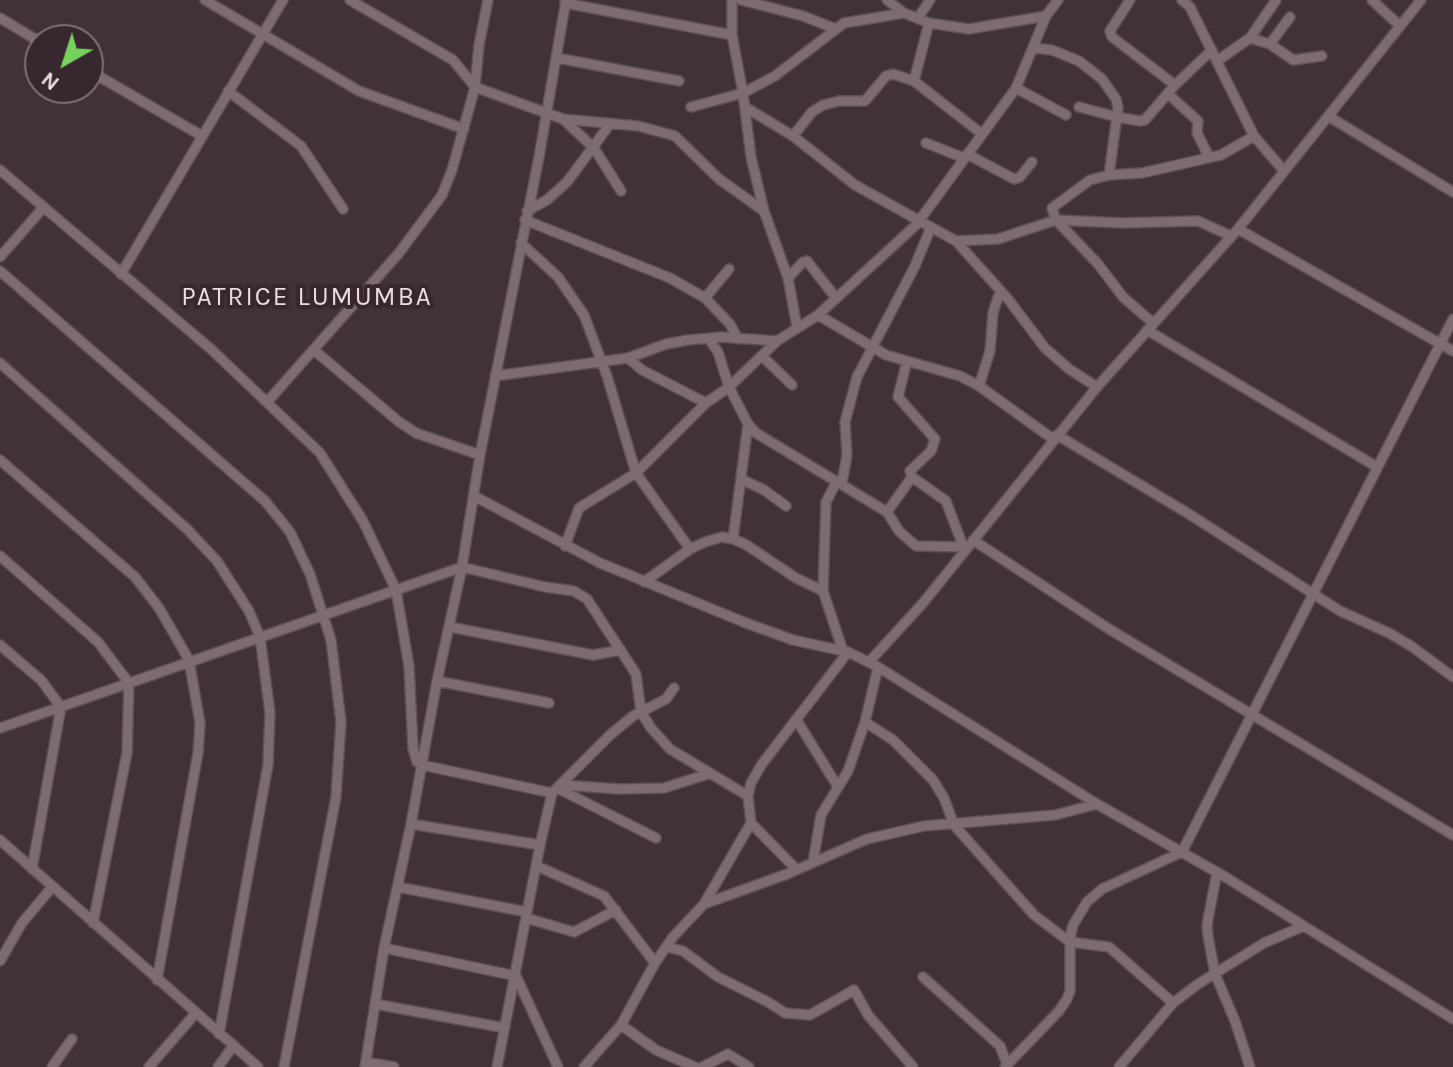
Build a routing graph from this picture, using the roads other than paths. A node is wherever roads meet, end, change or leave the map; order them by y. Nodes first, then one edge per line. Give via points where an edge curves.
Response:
1 (205, 0) edge
2 (283, 0) edge
3 (350, 0) edge
4 (488, 0) edge
5 (732, 0) edge
6 (741, 0) edge
7 (887, 0) edge
8 (930, 0) edge
9 (1058, 0) edge
10 (1130, 0) edge
11 (1182, 0) edge
12 (1276, 0) edge
13 (1372, 0) edge
14 (1421, 0) edge
15 (566, 2) edge
16 (904, 13) junction
17 (1046, 16) junction
18 (1290, 17) dead end
19 (0, 18) edge
20 (918, 18) junction
21 (929, 23) junction
22 (1400, 26) junction
23 (836, 29) junction
24 (24, 32) edge
25 (263, 34) junction
26 (732, 35) junction
27 (1250, 38) junction
28 (1270, 44) junction
29 (1034, 48) junction
30 (1212, 50) junction
31 (1322, 56) dead end
32 (557, 58) junction
33 (453, 60) junction
34 (478, 60) junction
35 (1217, 61) junction
36 (104, 79) edge
37 (679, 81) dead end
38 (914, 81) junction
39 (1175, 85) junction
40 (475, 87) junction
41 (1016, 88) junction
42 (228, 91) junction
43 (743, 93) junction
44 (1168, 94) junction
45 (691, 107) dead end
46 (745, 107) junction
47 (1079, 107) dead end
48 (547, 113) junction
49 (1066, 115) dead end
50 (1328, 116) junction
51 (1117, 117) junction
52 (563, 119) junction
53 (610, 124) junction
54 (464, 129) junction
55 (982, 134) junction
56 (202, 136) junction
57 (793, 136) junction
58 (1254, 136) junction
59 (926, 143) dead end
60 (594, 148) junction
61 (966, 156) junction
62 (1209, 157) junction
63 (1032, 162) dead end
64 (0, 170) edge
65 (1284, 171) junction
66 (1109, 175) junction
67 (621, 191) dead end
68 (1453, 192) edge
69 (43, 208) junction
70 (343, 209) dead end
71 (764, 211) junction
72 (526, 216) junction
73 (919, 219) junction
74 (1056, 220) junction
75 (931, 227) junction
76 (1234, 233) junction
77 (956, 241) junction
78 (521, 243) junction
79 (0, 257) edge
80 (729, 269) dead end
81 (0, 271) edge
82 (121, 274) junction
83 (788, 278) junction
84 (1003, 294) junction
85 (705, 298) junction
86 (836, 298) junction
87 (818, 315) junction
88 (1453, 319) edge
89 (797, 327) junction
90 (1150, 327) junction
91 (708, 338) junction
92 (738, 339) junction
93 (777, 341) junction
94 (1440, 342) junction
95 (872, 347) junction
96 (315, 351) junction
97 (1453, 351) edge
98 (762, 356) junction
99 (628, 358) junction
100 (602, 361) junction
101 (907, 361) junction
102 (0, 363) edge
103 (495, 376) junction
104 (792, 385) dead end
105 (979, 386) junction
106 (729, 387) junction
107 (1097, 387) junction
108 (268, 401) junction
109 (706, 403) junction
110 (748, 424) junction
111 (1055, 437) junction
112 (480, 455) junction
113 (0, 460) edge
114 (1377, 467) junction
115 (636, 473) junction
116 (912, 477) junction
117 (741, 479) junction
118 (839, 482) junction
119 (474, 496) junction
120 (786, 506) dead end
121 (887, 512) junction
122 (733, 539) junction
123 (968, 544) junction
124 (565, 546) junction
125 (690, 549) junction
126 (0, 556) edge
127 (462, 567) junction
128 (644, 582) junction
129 (396, 590) junction
130 (823, 591) junction
131 (1315, 593) junction
132 (323, 615) junction
133 (450, 627) junction
134 (260, 637) junction
135 (0, 645) edge
136 (621, 650) junction
137 (846, 651) junction
138 (189, 660) junction
139 (874, 665) junction
140 (1453, 677) edge
141 (437, 681) junction
142 (129, 683) junction
143 (674, 688) dead end
144 (549, 703) dead end
145 (61, 707) junction
146 (641, 712) junction
147 (1254, 715) junction
148 (796, 719) junction
149 (865, 722) junction
150 (0, 728) edge
151 (422, 765) junction
152 (708, 774) junction
153 (838, 787) junction
154 (557, 789) junction
155 (748, 796) junction
156 (1097, 804) junction
157 (751, 823) junction
158 (411, 824) junction
159 (954, 825) junction
160 (1453, 835) edge
161 (656, 838) dead end
162 (0, 840) edge
163 (540, 845) junction
164 (1182, 852) junction
165 (813, 862) junction
166 (537, 866) junction
167 (32, 869) junction
168 (796, 869) junction
169 (1217, 872) junction
170 (52, 887) junction
171 (398, 887) junction
172 (704, 904) junction
173 (616, 910) junction
174 (526, 915) junction
175 (93, 923) junction
176 (1304, 926) junction
177 (1070, 942) junction
178 (667, 947) junction
179 (384, 948) junction
180 (0, 961) edge
181 (655, 963) junction
182 (1215, 974) junction
183 (516, 976) junction
184 (923, 977) dead end
185 (157, 980) junction
186 (1173, 1003) junction
187 (375, 1004) junction
188 (195, 1014) junction
189 (1453, 1019) edge
190 (621, 1025) junction
191 (505, 1028) junction
192 (219, 1034) junction
193 (72, 1039) dead end
194 (233, 1046) junction
195 (366, 1064) edge
196 (1006, 1065) edge
197 (588, 1066) edge
198 (52, 1067) edge
199 (149, 1067) edge
200 (218, 1067) edge
201 (258, 1067) edge
202 (284, 1067) edge
203 (394, 1067) edge
204 (497, 1067) edge
205 (558, 1067) edge
206 (695, 1067) edge
207 (702, 1067) edge
208 (749, 1067) edge
209 (913, 1067) edge
210 (1119, 1067) edge
211 (1250, 1067) edge

1 - 25 street
2 - 25 street
3 - 33 street
4 - 34 street
5 - 26 street
6 - 23 street
7 - 16 street
8 - 20 street
9 - 17 street
10 - 39 street via 1110,31 1112,37
11 - 30 street
12 - 27 street
13 - 22 street
14 - 22 street
15 - 26 street
15 - 32 street
16 - 20 street
16 - 23 street
17 - 21 street via 969,29
17 - 29 street
18 - 28 street
19 - 24 street
20 - 21 street
21 - 38 street
22 - 50 street
23 - 43 street via 775,76
25 - 42 street
25 - 54 street via 359,91
26 - 43 street
27 - 28 street
27 - 35 street
28 - 31 street via 1293,60
29 - 41 street
29 - 51 street via 1079,61 1102,79 1116,99
30 - 35 street
30 - 39 street
32 - 37 street
32 - 48 street
33 - 34 street
33 - 40 street
34 - 40 street
35 - 58 street
36 - 56 street
38 - 55 street
38 - 57 street via 886,76 865,101 839,101 812,112
39 - 44 street
40 - 48 street
40 - 54 street
41 - 49 street
41 - 55 street
42 - 56 street
42 - 70 street via 301,146
43 - 45 street
43 - 46 street
44 - 51 street via 1145,120
44 - 62 street via 1198,121 1197,133
46 - 57 street
46 - 71 street
47 - 51 street
48 - 52 street
48 - 72 street
50 - 65 street
50 - 68 street
51 - 66 street
52 - 53 street
52 - 60 street
53 - 60 street
53 - 71 street via 675,136 719,179
54 - 96 street via 442,195
55 - 61 street
56 - 82 street
57 - 73 street via 855,185
58 - 62 street
58 - 65 street
59 - 61 street
60 - 67 street
60 - 72 street via 567,182
61 - 63 street via 1014,179
61 - 73 street
62 - 66 street
64 - 69 street
65 - 76 street
66 - 74 street via 1090,180 1054,205
69 - 79 street
69 - 82 street
71 - 83 street
72 - 78 street
72 - 85 street
73 - 75 street
73 - 86 street
74 - 76 street via 1198,221
74 - 77 street via 998,239
74 - 90 street
75 - 77 street
75 - 95 street
76 - 90 street
76 - 94 street
77 - 84 street
78 - 100 street via 572,295
78 - 103 street
80 - 85 street
81 - 132 street via 265,501 290,532
82 - 108 street
83 - 86 street via 807,261
83 - 89 street
84 - 105 street via 993,313 990,351
84 - 107 street via 1045,348
85 - 92 street
86 - 87 street
87 - 89 street
87 - 95 street
88 - 94 street
89 - 93 street
90 - 107 street
90 - 114 street
91 - 92 street
91 - 99 street via 666,344
91 - 106 street
92 - 93 street
93 - 98 street
94 - 97 street
94 - 114 street
95 - 101 street
95 - 118 street via 845,422 847,455
96 - 108 street
96 - 112 street via 416,433
98 - 104 street
98 - 106 street
99 - 100 street
99 - 109 street
100 - 103 street
100 - 115 street
101 - 105 street via 948,371
101 - 116 street via 898,397 935,439 931,451 910,471
102 - 134 street via 207,550 249,611
103 - 112 street
105 - 111 street
106 - 109 street
106 - 110 street
107 - 111 street
108 - 129 street via 320,453 363,521
109 - 115 street
110 - 117 street
110 - 118 street
111 - 123 street
111 - 131 street
112 - 119 street
113 - 138 street via 135,577
114 - 131 street
115 - 124 street via 579,508
115 - 125 street
116 - 121 street
116 - 123 street via 946,501
117 - 120 street
117 - 122 street
118 - 121 street
118 - 130 street via 826,502
119 - 124 street
119 - 127 street
121 - 123 street via 916,546
122 - 125 street via 713,539
122 - 130 street
123 - 139 street
123 - 147 street
124 - 128 street
125 - 128 street
126 - 142 street via 98,642
127 - 129 street
127 - 133 street
127 - 136 street via 580,593
128 - 137 street via 793,640
129 - 132 street
129 - 151 street via 409,666 413,748
130 - 137 street
131 - 140 street via 1411,646
131 - 147 street
132 - 134 street
132 - 202 street via 341,722 336,797
133 - 136 street via 593,655
133 - 141 street
134 - 138 street
134 - 192 street via 270,713 268,765
135 - 145 street via 41,680
136 - 146 street via 638,680
137 - 139 street
137 - 148 street
138 - 142 street
138 - 185 street via 200,723 198,753
139 - 149 street
139 - 156 street
141 - 144 street
141 - 151 street
142 - 145 street
142 - 175 street via 127,753
143 - 146 street via 666,699
145 - 150 street
145 - 167 street
146 - 152 street via 670,749
146 - 154 street
147 - 160 street
147 - 164 street
148 - 153 street
148 - 155 street via 762,764
149 - 153 street
149 - 159 street via 893,740 933,780
151 - 154 street
151 - 158 street
152 - 154 street via 664,788
152 - 155 street
153 - 165 street via 821,815
154 - 161 street
154 - 163 street
155 - 157 street
156 - 159 street via 1055,815
156 - 164 street
157 - 168 street
157 - 172 street
158 - 163 street
158 - 171 street
159 - 165 street via 867,839
159 - 177 street via 1034,915
162 - 167 street
163 - 166 street
164 - 169 street
164 - 177 street via 1102,889 1080,912
165 - 168 street
166 - 173 street via 604,896
166 - 174 street
167 - 170 street
168 - 172 street
169 - 176 street
169 - 182 street via 1207,925
170 - 175 street
170 - 180 street
171 - 174 street
171 - 179 street
172 - 178 street
173 - 174 street via 574,932
173 - 181 street
174 - 183 street
175 - 185 street
176 - 182 street via 1264,943
176 - 189 street
177 - 186 street via 1109,947
177 - 196 street via 1067,999
178 - 181 street
178 - 209 street via 683,951 718,977 785,1013 810,1015 854,990 868,1015
179 - 183 street
179 - 187 street
181 - 190 street
182 - 186 street
182 - 211 street
183 - 191 street
183 - 205 street
184 - 196 street via 1000,1046
185 - 188 street
186 - 210 street
187 - 191 street
187 - 195 street
188 - 192 street
188 - 199 street
190 - 197 street
190 - 206 street via 656,1050
191 - 204 street
192 - 194 street
193 - 198 street
194 - 200 street
194 - 201 street
195 - 203 street
207 - 208 street via 728,1054

